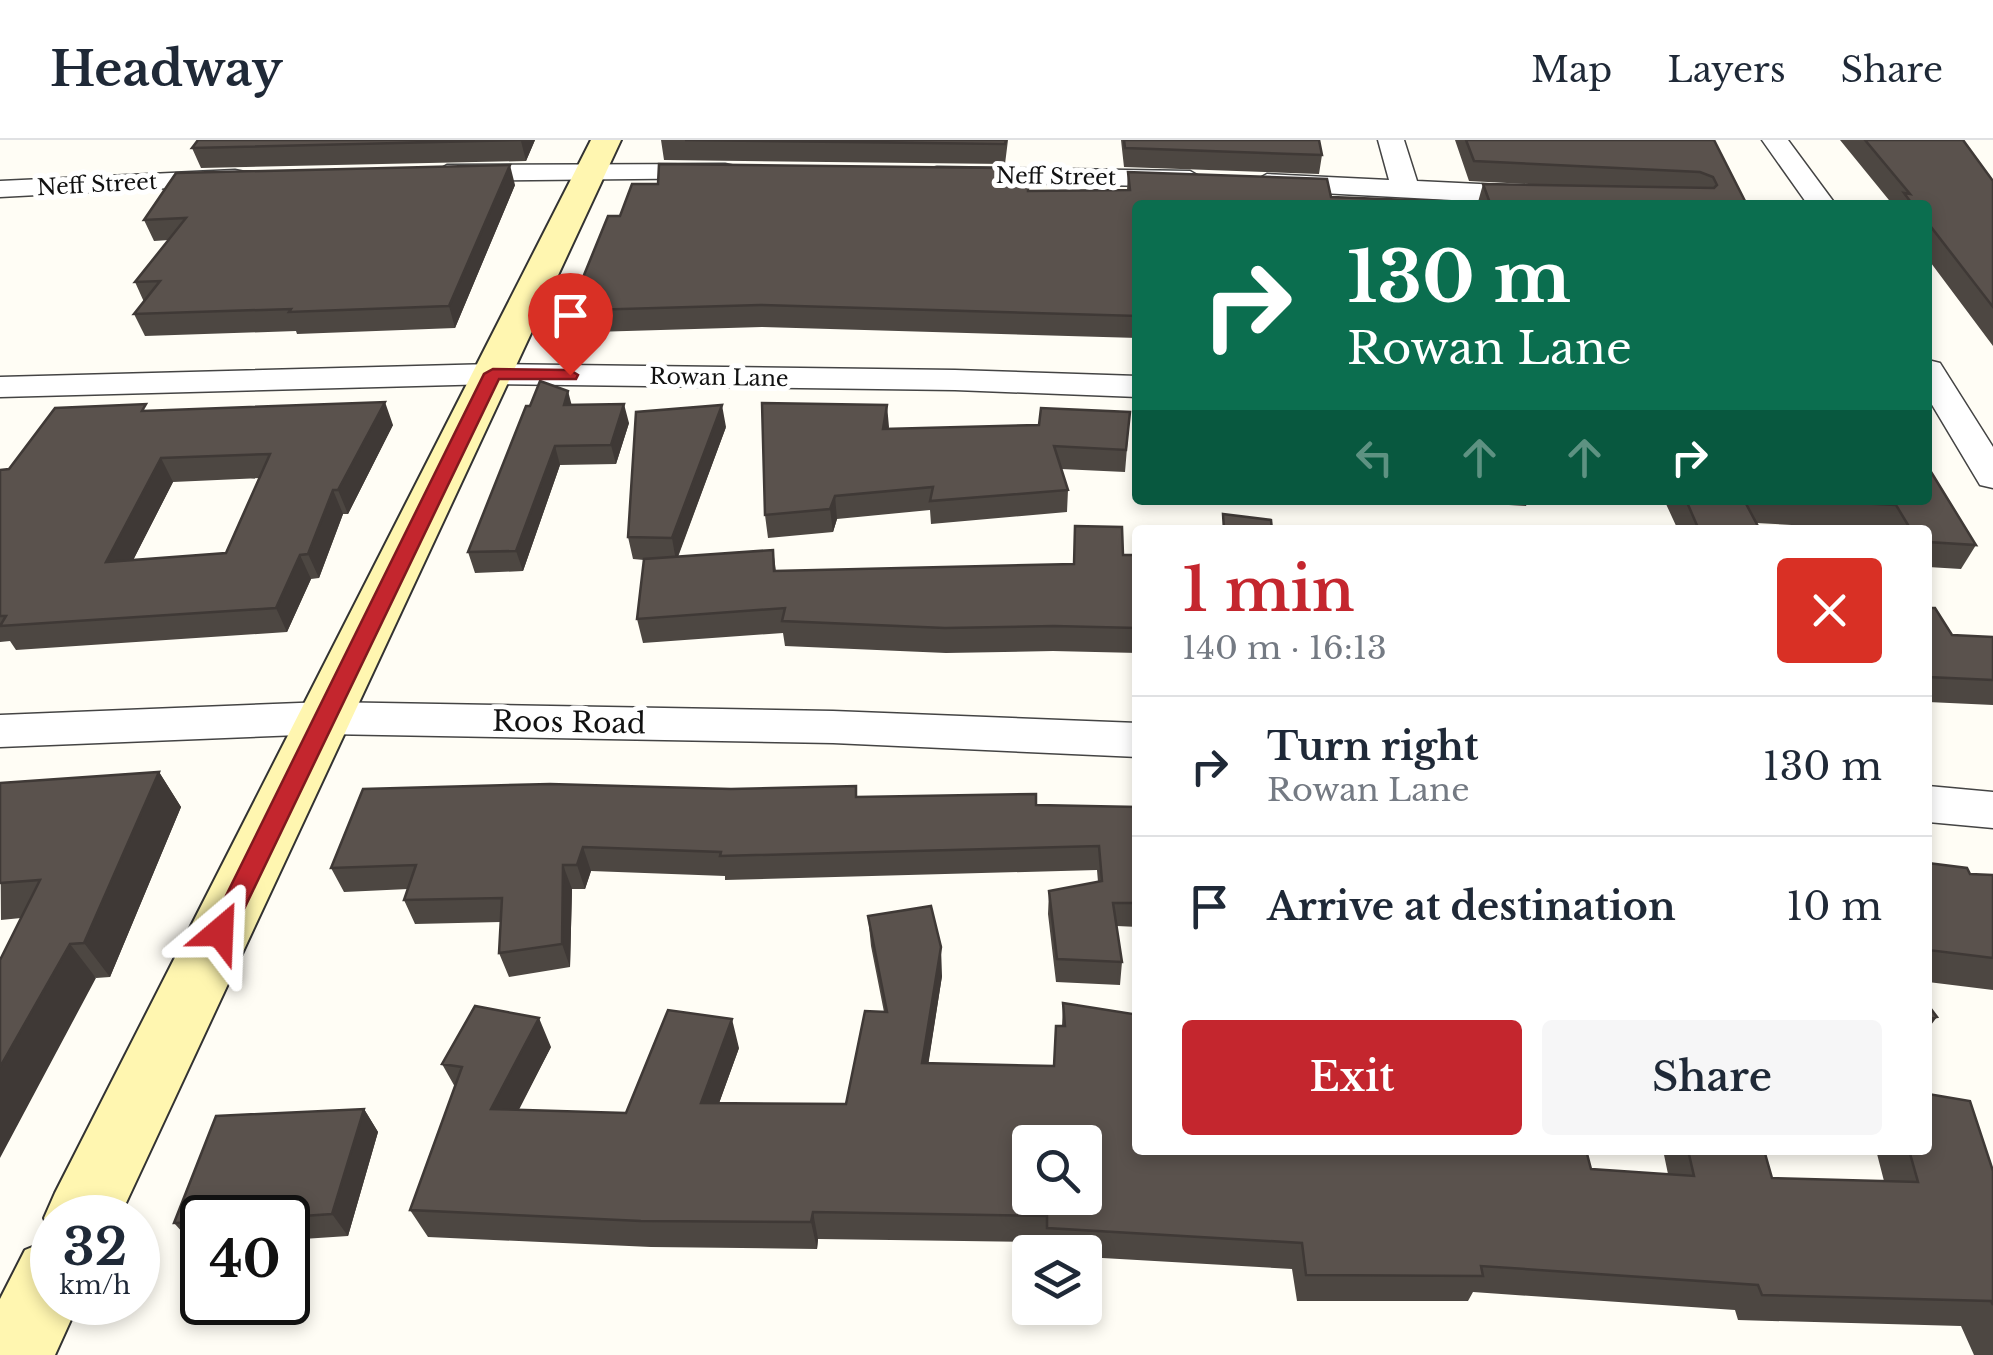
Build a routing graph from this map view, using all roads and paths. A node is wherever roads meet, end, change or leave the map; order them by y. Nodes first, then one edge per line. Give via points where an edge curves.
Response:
1 (1391, 140) edge
2 (1774, 140) edge
3 (599, 156) edge
4 (756, 172) edge
5 (413, 174) edge
6 (914, 174) edge
7 (254, 177) edge
8 (1208, 180) edge
9 (1248, 181) edge
10 (1405, 188) junction
11 (0, 189) edge
12 (1578, 198) edge
13 (1818, 200) edge
14 (493, 374) junction
15 (1932, 375) edge
16 (1132, 387) edge
17 (0, 388) edge
18 (1932, 436) edge
19 (1982, 440) edge
20 (1993, 477) edge
21 (326, 718) junction
22 (0, 731) edge
23 (1132, 740) edge
24 (1932, 804) edge
25 (1993, 810) edge
26 (92, 1195) edge
27 (30, 1322) edge
28 (14, 1355) edge

1 - 10 street
2 - 13 street
3 - 4 street
3 - 5 street
3 - 14 street
6 - 8 street, Neff Street
7 - 11 street, Neff Street
9 - 10 street
10 - 12 street
14 - 16 street, Rowan Lane
14 - 17 street, Rowan Lane
14 - 21 street
15 - 19 street
18 - 19 street
19 - 20 street
21 - 22 street, Roos Road
21 - 23 street, Roos Road
21 - 26 street
24 - 25 street
27 - 28 street

